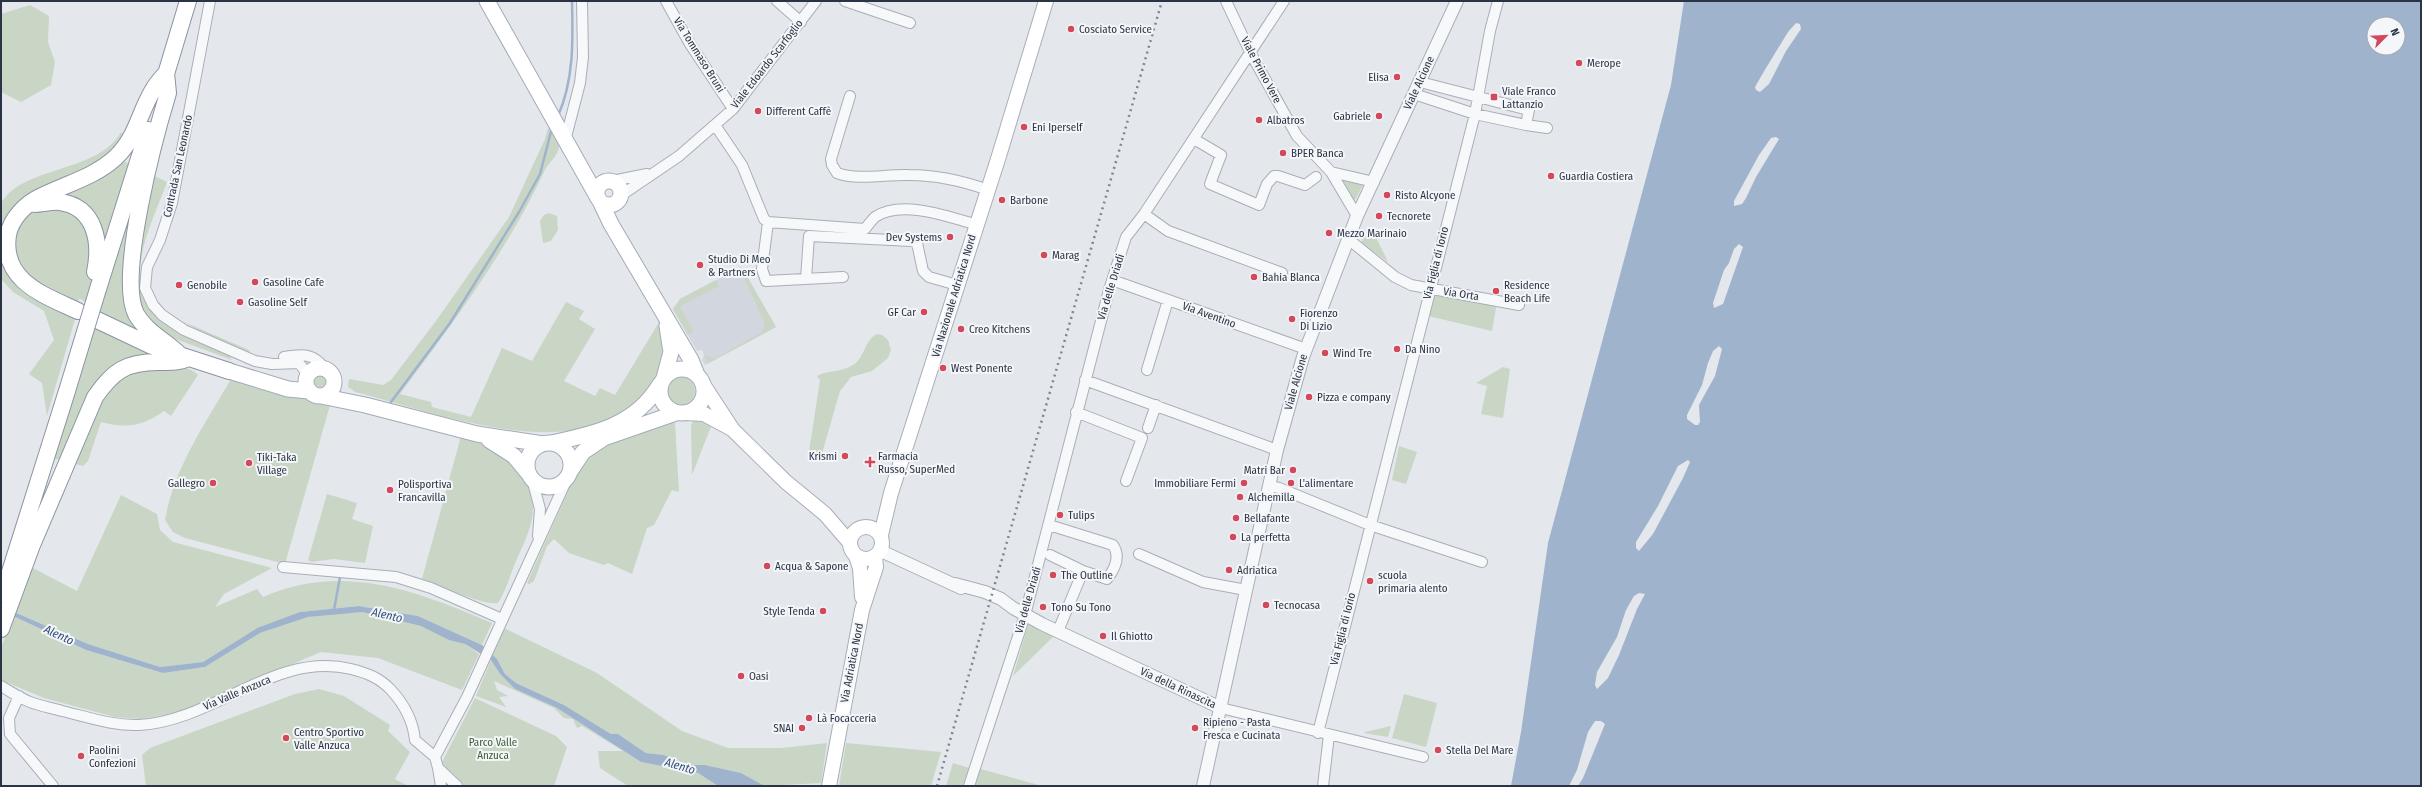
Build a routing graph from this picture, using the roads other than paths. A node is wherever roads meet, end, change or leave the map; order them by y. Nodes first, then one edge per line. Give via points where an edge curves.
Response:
1 (188, 1) edge
2 (210, 1) edge
3 (487, 1) edge
4 (582, 1) edge
5 (666, 1) edge
6 (777, 1) edge
7 (816, 1) edge
8 (845, 1) edge
9 (1046, 1) edge
10 (1226, 1) edge
11 (1284, 1) edge
12 (1457, 1) edge
13 (1498, 3) edge
14 (871, 4) edge
15 (801, 22) junction
16 (910, 23) dead end
17 (1251, 54) junction
18 (166, 73) junction
19 (1420, 82) junction
20 (1414, 94) junction
21 (850, 96) dead end
22 (1478, 98) junction
23 (733, 109) junction
24 (1475, 114) junction
25 (715, 124) junction
26 (1526, 125) junction
27 (1547, 128) dead end
28 (562, 136) junction
29 (1194, 139) junction
30 (575, 159) junction
31 (1331, 172) junction
32 (652, 173) junction
33 (1316, 177) dead end
34 (610, 181) junction
35 (1374, 182) junction
36 (988, 190) junction
37 (619, 198) junction
38 (599, 200) junction
39 (32, 204) junction
40 (1144, 214) junction
41 (1357, 216) junction
42 (768, 222) junction
43 (976, 225) junction
44 (1347, 238) junction
45 (623, 246) junction
46 (1282, 273) dead end
47 (843, 278) dead end
48 (806, 279) junction
49 (1112, 280) junction
50 (958, 285) junction
51 (98, 289) junction
52 (1429, 289) junction
53 (1168, 300) junction
54 (1519, 304) dead end
55 (78, 311) dead end
56 (665, 316) junction
57 (95, 320) dead end
58 (1306, 349) junction
59 (184, 356) junction
60 (254, 361) junction
61 (229, 370) joint
62 (1147, 370) dead end
63 (330, 375) junction
64 (700, 380) junction
65 (1085, 380) junction
66 (662, 381) junction
67 (311, 385) junction
68 (356, 403) junction
69 (1156, 406) junction
70 (1076, 412) junction
71 (681, 413) junction
72 (1148, 428) dead end
73 (732, 430) junction
74 (477, 434) junction
75 (547, 444) junction
76 (1277, 450) junction
77 (569, 474) junction
78 (530, 476) junction
79 (1126, 481) dead end
80 (1269, 486) junction
81 (891, 493) junction
82 (827, 517) junction
83 (1049, 525) junction
84 (1370, 525) junction
85 (859, 529) junction
86 (881, 535) junction
87 (538, 542) junction
88 (853, 549) junction
89 (878, 554) junction
90 (1139, 554) dead end
91 (1050, 555) dead end
92 (1482, 562) dead end
93 (282, 568) dead end
94 (1083, 571) junction
95 (1246, 590) junction
96 (1, 601) edge
97 (862, 610) junction
98 (1025, 615) junction
99 (502, 619) junction
100 (1, 629) edge
101 (1058, 631) junction
102 (1, 686) edge
103 (19, 696) junction
104 (1221, 708) junction
105 (1318, 733) junction
106 (1330, 735) junction
107 (435, 757) junction
108 (1423, 757) dead end
109 (438, 768) junction
110 (53, 786) edge
111 (441, 786) edge
112 (457, 786) edge
113 (829, 786) edge
114 (969, 786) edge
115 (1203, 786) edge
116 (1323, 786) edge

1 - 18 highway
2 - 60 street, Contrada San Leonardo via 172,203 160,240 147,267 145,288 153,305 162,315 184,330
3 - 28 main road
4 - 28 street via 583,57 580,83
5 - 23 street, Via Tommaso Bruni via 690,44
6 - 15 street
7 - 15 street, Viale Edoardo Scarfoglio
8 - 14 street
9 - 36 main road, Via Nazionale Adriatica Nord
10 - 17 street, Viale Primo Vere
11 - 17 street, Via delle Driadi
12 - 19 street, Viale Alcione
13 - 22 street, Via Figlia di Iorio via 1490,31
14 - 16 street
15 - 23 street, Viale Edoardo Scarfoglio
17 - 29 street, Via delle Driadi
17 - 31 street, Viale Primo Vere via 1297,136
18 - 39 highway via 153,89 134,133 115,158 93,173 38,198
18 - 51 highway
18 - 59 highway via 168,93 134,239 130,286 134,307 140,320
19 - 20 street, Viale Alcione
19 - 22 street
20 - 24 street
20 - 35 street, Viale Alcione
21 - 36 street via 831,159 837,173 955,180
22 - 24 street, Via Figlia di Iorio
22 - 26 street via 1529,110
23 - 25 street, Viale Edoardo Scarfoglio
24 - 26 street
24 - 52 street, Via Figlia di Iorio
25 - 32 street, Viale Edoardo Scarfoglio via 679,156
25 - 42 street via 742,165 764,219
26 - 27 street
28 - 30 main road
29 - 33 street via 1221,155 1210,184 1259,206 1267,184 1274,176 1306,185
29 - 40 street, Via delle Driadi
30 - 34 main road
30 - 38 main road
31 - 35 street
31 - 41 street, Viale Primo Vere
32 - 34 street, Viale Edoardo Scarfoglio
32 - 37 street, Viale Edoardo Scarfoglio
34 - 37 main road via 620,189
34 - 38 main road via 599,186
35 - 41 street, Viale Alcione
36 - 43 main road, Via Nazionale Adriatica Nord
37 - 38 main road via 608,205
37 - 45 main road via 619,224
38 - 45 main road
39 - 51 highway via 68,204 83,212 89,220 98,245 99,254 94,276
39 - 55 highway via 20,211 12,223 7,243 10,263 26,283
40 - 46 street via 1168,231
40 - 49 street, Via delle Driadi via 1126,237
41 - 44 street, Viale Alcione
42 - 43 street via 865,229 876,217 900,209 935,213
42 - 48 street via 762,269 766,281
43 - 50 main road, Via Nazionale Adriatica Nord
44 - 52 street, Via Orta via 1395,277 1411,285
44 - 58 street, Viale Alcione
45 - 56 main road
47 - 48 street
48 - 50 street via 809,236 912,241 917,243 923,270 929,277
49 - 53 street, Via Aventino
49 - 65 street, Via delle Driadi
50 - 81 main road, Via Nazionale Adriatica Nord
51 - 96 highway, bridge
52 - 54 street, Via Orta
52 - 84 street, Via Figlia di Iorio via 1397,426
53 - 58 street, Via Aventino
53 - 62 street
56 - 64 main road
56 - 66 main road via 671,352
57 - 59 highway via 140,341
58 - 76 street, Viale Alcione
59 - 61 highway
59 - 100 highway via 178,362 139,363 115,372 95,397 32,546
60 - 63 street via 304,354 317,359
60 - 67 street, Contrada San Leonardo via 272,364 295,362 303,365
61 - 67 main road via 270,382
63 - 67 main road via 314,370
63 - 67 main road via 329,393
63 - 68 main road
64 - 66 main road via 691,371 676,369
64 - 71 main road via 704,392 698,406
64 - 73 main road
65 - 69 street
65 - 70 street, Via delle Driadi
66 - 71 main road via 659,392 664,405
66 - 75 main road via 651,400 628,418 585,436
67 - 68 main road via 337,401
68 - 74 main road
69 - 72 street
69 - 76 street
70 - 79 street via 1142,438
70 - 83 street, Via delle Driadi
71 - 73 main road via 710,416
71 - 77 main road via 604,438 583,452
73 - 82 main road
74 - 75 main road
74 - 78 main road via 506,449
75 - 77 main road via 564,449 569,455
75 - 78 main road via 536,447 528,458
76 - 80 street, Viale Alcione
77 - 78 main road via 556,487 550,488 537,484
77 - 87 street
78 - 87 street via 540,509
80 - 84 street
80 - 95 street, Viale Alcione
81 - 85 main road, Via Nazionale Adriatica Nord via 879,512
81 - 86 main road, Via Nazionale Adriatica Nord
82 - 85 main road
82 - 88 main road
83 - 94 street via 1113,545 1117,562 1107,579
83 - 98 street, Via delle Driadi
84 - 92 street
84 - 105 street, Via Figlia di Iorio
85 - 86 main road via 872,528
85 - 88 main road via 851,538
86 - 89 main road via 883,543
87 - 99 street
88 - 89 main road via 865,560
88 - 97 main road, Via Adriatica Nord via 860,568
89 - 97 main road, Via Adriatica Nord
89 - 98 street, Via della Rinascita
90 - 95 street via 1203,582
91 - 94 street
93 - 99 street via 396,577 431,588
94 - 101 street
95 - 104 street, Viale Alcione
97 - 113 main road, Via Adriatica Nord
98 - 101 street, Via della Rinascita
98 - 114 street, Via delle Driadi
99 - 107 street via 467,697
101 - 104 street, Via della Rinascita
102 - 103 street, Via Valle Anzuca
103 - 107 street, Via Valle Anzuca via 31,702 113,724 138,725 175,719 290,670 332,666 364,672 387,686 406,709 412,721 415,740
103 - 110 street via 9,718 10,734
104 - 105 street, Via della Rinascita
104 - 115 street, Viale Alcione
105 - 106 street, Via della Rinascita
106 - 108 street, Via della Rinascita
106 - 116 street
107 - 109 street
109 - 111 street
109 - 112 street

